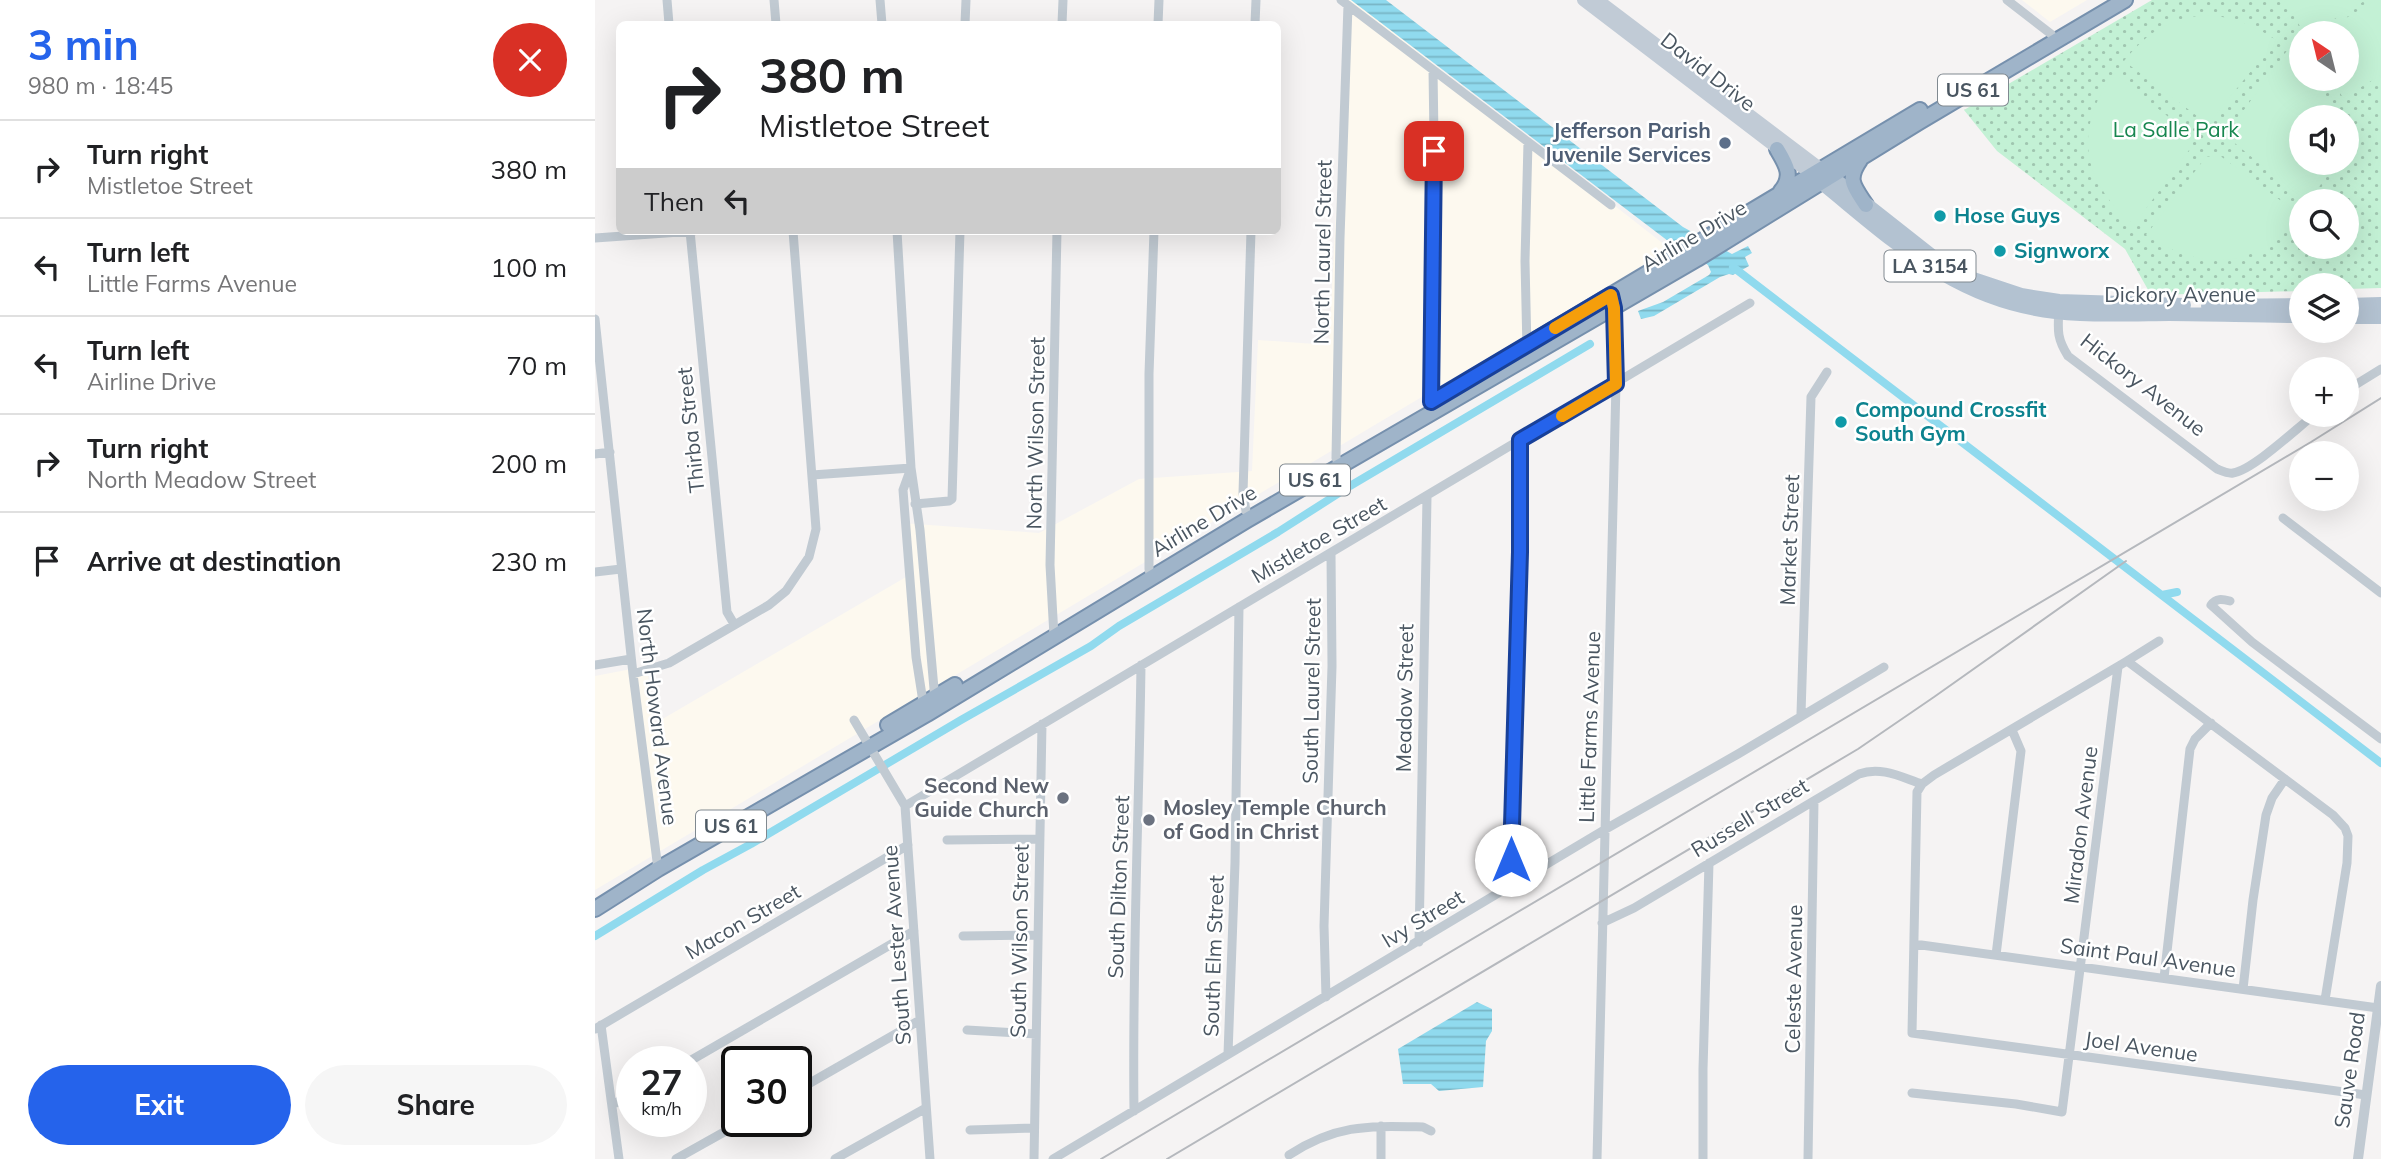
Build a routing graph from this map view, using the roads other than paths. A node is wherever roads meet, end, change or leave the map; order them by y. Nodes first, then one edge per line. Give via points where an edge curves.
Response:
1 (667, 0) edge
2 (773, 0) edge
3 (880, 0) edge
4 (966, 0) edge
5 (1063, 0) edge
6 (1159, 0) edge
7 (1256, 0) edge
8 (1583, 0) edge
9 (1598, 0) edge
10 (2007, 0) edge
11 (2109, 0) edge
12 (2125, 0) edge
13 (1345, 2) edge
14 (669, 21) edge
15 (776, 21) edge
16 (882, 21) edge
17 (965, 21) edge
18 (1062, 21) edge
19 (1158, 21) edge
20 (1255, 21) edge
21 (2053, 38) junction
22 (1433, 70) junction
23 (1528, 142) junction
24 (1777, 149) junction
25 (1862, 158) junction
26 (1821, 175) junction
27 (1779, 194) junction
28 (1611, 205) dead end
29 (1866, 205) junction
30 (636, 235) edge
31 (691, 235) edge
32 (793, 235) edge
33 (897, 235) edge
34 (960, 235) edge
35 (1057, 235) edge
36 (1154, 235) edge
37 (1251, 235) edge
38 (595, 238) edge
39 (1709, 245) junction
40 (1612, 302) junction
41 (1750, 303) dead end
42 (2289, 305) edge
43 (2059, 307) junction
44 (2289, 316) edge
45 (2359, 317) edge
46 (2381, 317) edge
47 (595, 319) edge
48 (596, 340) edge
49 (1527, 351) junction
50 (2381, 369) edge
51 (1826, 372) dead end
52 (2359, 383) edge
53 (1616, 384) junction
54 (1433, 406) junction
55 (2300, 427) edge
56 (1520, 440) junction
57 (610, 452) junction
58 (595, 454) edge
59 (1338, 462) junction
60 (911, 468) junction
61 (812, 475) junction
62 (1427, 497) junction
63 (915, 504) junction
64 (1246, 511) junction
65 (2283, 518) dead end
66 (1331, 554) junction
67 (621, 569) junction
68 (595, 572) edge
69 (1150, 573) junction
70 (2381, 593) edge
71 (913, 600) junction
72 (926, 600) junction
73 (2229, 601) dead end
74 (1239, 607) junction
75 (734, 624) junction
76 (1053, 632) junction
77 (915, 635) junction
78 (929, 635) junction
79 (2158, 641) dead end
80 (631, 659) junction
81 (2122, 664) junction
82 (595, 665) edge
83 (1141, 665) junction
84 (1884, 667) dead end
85 (633, 674) junction
86 (930, 706) junction
87 (1801, 714) junction
88 (854, 720) dead end
89 (2211, 723) junction
90 (1042, 724) junction
91 (2012, 730) junction
92 (2381, 740) edge
93 (869, 747) junction
94 (2285, 779) junction
95 (1922, 784) junction
96 (1814, 801) junction
97 (905, 806) junction
98 (1604, 830) junction
99 (947, 839) dead end
100 (1040, 839) junction
101 (908, 845) junction
102 (1709, 863) junction
103 (657, 865) junction
104 (1512, 886) junction
105 (595, 898) edge
106 (595, 909) edge
107 (1602, 923) junction
108 (914, 931) junction
109 (1038, 935) junction
110 (963, 936) dead end
111 (1419, 942) junction
112 (1914, 944) junction
113 (1996, 955) junction
114 (2081, 967) junction
115 (2164, 978) junction
116 (2381, 986) edge
117 (2243, 989) junction
118 (1326, 997) junction
119 (2325, 1000) junction
120 (2378, 1008) junction
121 (920, 1020) junction
122 (598, 1027) edge
123 (967, 1030) dead end
124 (1036, 1034) junction
125 (707, 1051) edge
126 (2070, 1054) junction
127 (1228, 1055) junction
128 (2375, 1076) edge
129 (812, 1082) edge
130 (1912, 1093) dead end
131 (2366, 1095) junction
132 (616, 1103) edge
133 (612, 1105) junction
134 (926, 1108) junction
135 (1134, 1111) junction
136 (1381, 1126) junction
137 (1034, 1128) junction
138 (970, 1130) dead end
139 (1431, 1131) dead end
140 (721, 1134) edge
141 (1289, 1155) dead end
142 (619, 1159) edge
143 (676, 1159) edge
144 (835, 1159) edge
145 (930, 1159) edge
146 (1034, 1159) edge
147 (1053, 1159) edge
148 (1381, 1159) edge
149 (1597, 1159) edge
150 (1703, 1159) edge
151 (1808, 1159) edge
152 (2358, 1159) edge

1 - 14 street
2 - 15 street
3 - 16 street
4 - 17 street
5 - 18 street
6 - 19 street
7 - 20 street
8 - 24 main road, David Drive
9 - 26 main road, David Drive
10 - 21 street
11 - 21 highway, Airline Drive / US 61
12 - 21 highway, Airline Drive / US 61
13 - 22 street
13 - 59 street, North Laurel Street
21 - 25 highway, Airline Drive / US 61
21 - 26 highway, Airline Drive / US 61
22 - 23 street
22 - 54 street
23 - 28 street
23 - 49 street
24 - 26 main road, David Drive
24 - 27 highway via 1789,176
25 - 26 highway, Airline Drive / US 61
25 - 29 highway via 1852,177
26 - 27 highway, Airline Drive / US 61
26 - 29 main road, LA 3154
26 - 39 highway, Airline Drive / US 61
26 - 43 main road, LA 3154 via 1910,254 1944,275 2024,309
27 - 39 highway, Airline Drive / US 61
29 - 43 main road, LA 3154 via 1960,274
30 - 38 street
31 - 75 street, Thirba Street via 727,612
32 - 61 street
33 - 60 street
34 - 63 street via 951,500
35 - 76 street, North Wilson Street via 1050,558
36 - 69 street
37 - 64 street
39 - 40 highway, Airline Drive / US 61
40 - 49 highway, Airline Drive / US 61
40 - 53 street, Little Farms Avenue
41 - 53 street, Mistletoe Street
42 - 43 main road, Dickory Avenue / LA 3154
43 - 44 main road, Dickory Avenue / LA 3154 via 2086,316
43 - 55 street, Hickory Avenue via 2059,342 2067,356 2217,469 2234,473 2244,468
45 - 46 main road
47 - 48 street, North Howard Avenue
48 - 57 street, North Howard Avenue
49 - 54 highway, Airline Drive / US 61
50 - 52 street
51 - 87 street, Market Street via 1811,397
53 - 56 street, Mistletoe Street
53 - 98 street, Little Farms Avenue
54 - 59 highway, Airline Drive / US 61
56 - 62 street, Mistletoe Street
56 - 104 street
57 - 58 street
57 - 67 street, North Howard Avenue
59 - 64 highway, Airline Drive / US 61
59 - 69 highway, Airline Drive / US 61
60 - 61 street
60 - 63 street
60 - 71 street via 903,490
61 - 75 street via 816,529 809,557 786,591
62 - 66 street, Mistletoe Street
62 - 111 street, Meadow Street
63 - 72 street
64 - 69 highway, Airline Drive / US 61
65 - 70 street
66 - 74 street, Mistletoe Street
66 - 118 street, South Laurel Street
67 - 68 street
67 - 80 street, North Howard Avenue
69 - 76 highway, Airline Drive / US 61
71 - 72 street
71 - 77 street
72 - 78 street
73 - 92 street via 2221,599 2211,605
74 - 83 street, Mistletoe Street
74 - 127 street, South Elm Street
75 - 85 street via 669,663
76 - 86 highway, Airline Drive / US 61
77 - 78 street
77 - 86 street
78 - 86 street
79 - 81 street
80 - 82 street
80 - 85 street, North Howard Avenue
81 - 89 street
81 - 91 street
81 - 114 street, Miradon Avenue
83 - 90 street, Mistletoe Street
83 - 135 street, South Dilton Street
84 - 87 street, Ivy Street
85 - 103 street, North Howard Avenue
86 - 93 highway, Airline Drive / US 61
87 - 98 street, Ivy Street
88 - 93 street, South Lester Avenue
89 - 94 street
89 - 115 street via 2190,748
90 - 97 street, Mistletoe Street
90 - 100 street, South Wilson Street
91 - 95 street
91 - 113 street via 2021,751
93 - 97 street, South Lester Avenue
93 - 103 highway, Airline Drive / US 61
94 - 117 street via 2266,815
94 - 119 street via 2333,815 2347,835 2347,863
95 - 96 street, Russell Street via 1884,771 1867,771
95 - 112 street via 1915,807
96 - 102 street, Russell Street
96 - 151 street, Celeste Avenue
97 - 101 street, South Lester Avenue
98 - 104 street, Ivy Street
98 - 107 street, Little Farms Avenue
99 - 100 street
100 - 109 street, South Wilson Street
101 - 108 street, South Lester Avenue
101 - 122 street, Macon Street
102 - 107 street, Russell Street
102 - 150 street
103 - 105 highway, Airline Drive / US 61
103 - 106 highway, Airline Drive / US 61
104 - 111 street, Ivy Street
107 - 149 street, Little Farms Avenue
108 - 121 street, South Lester Avenue
108 - 125 street
109 - 110 street
109 - 124 street, South Wilson Street
111 - 118 street, Ivy Street
112 - 113 street, Saint Paul Avenue
112 - 126 street, Joel Avenue via 1912,1032
113 - 114 street, Saint Paul Avenue
114 - 115 street, Saint Paul Avenue
114 - 126 street, Miradon Avenue
115 - 117 street, Saint Paul Avenue
116 - 120 street, Sauve Road
117 - 119 street, Saint Paul Avenue
118 - 127 street, Ivy Street
119 - 120 street, Saint Paul Avenue
120 - 128 street, Sauve Road
121 - 129 street
121 - 134 street, South Lester Avenue
122 - 133 street
123 - 124 street
124 - 137 street, South Wilson Street
126 - 130 street, Miradon Avenue via 2062,1112
126 - 131 street, Joel Avenue
127 - 135 street, Ivy Street
128 - 131 street, Sauve Road
131 - 152 street, Sauve Road
132 - 133 street
133 - 142 street
134 - 144 street
134 - 145 street, South Lester Avenue
135 - 147 street, Ivy Street
136 - 139 street
136 - 141 street via 1328,1134
136 - 148 street
137 - 138 street
137 - 146 street, South Wilson Street
140 - 143 street

